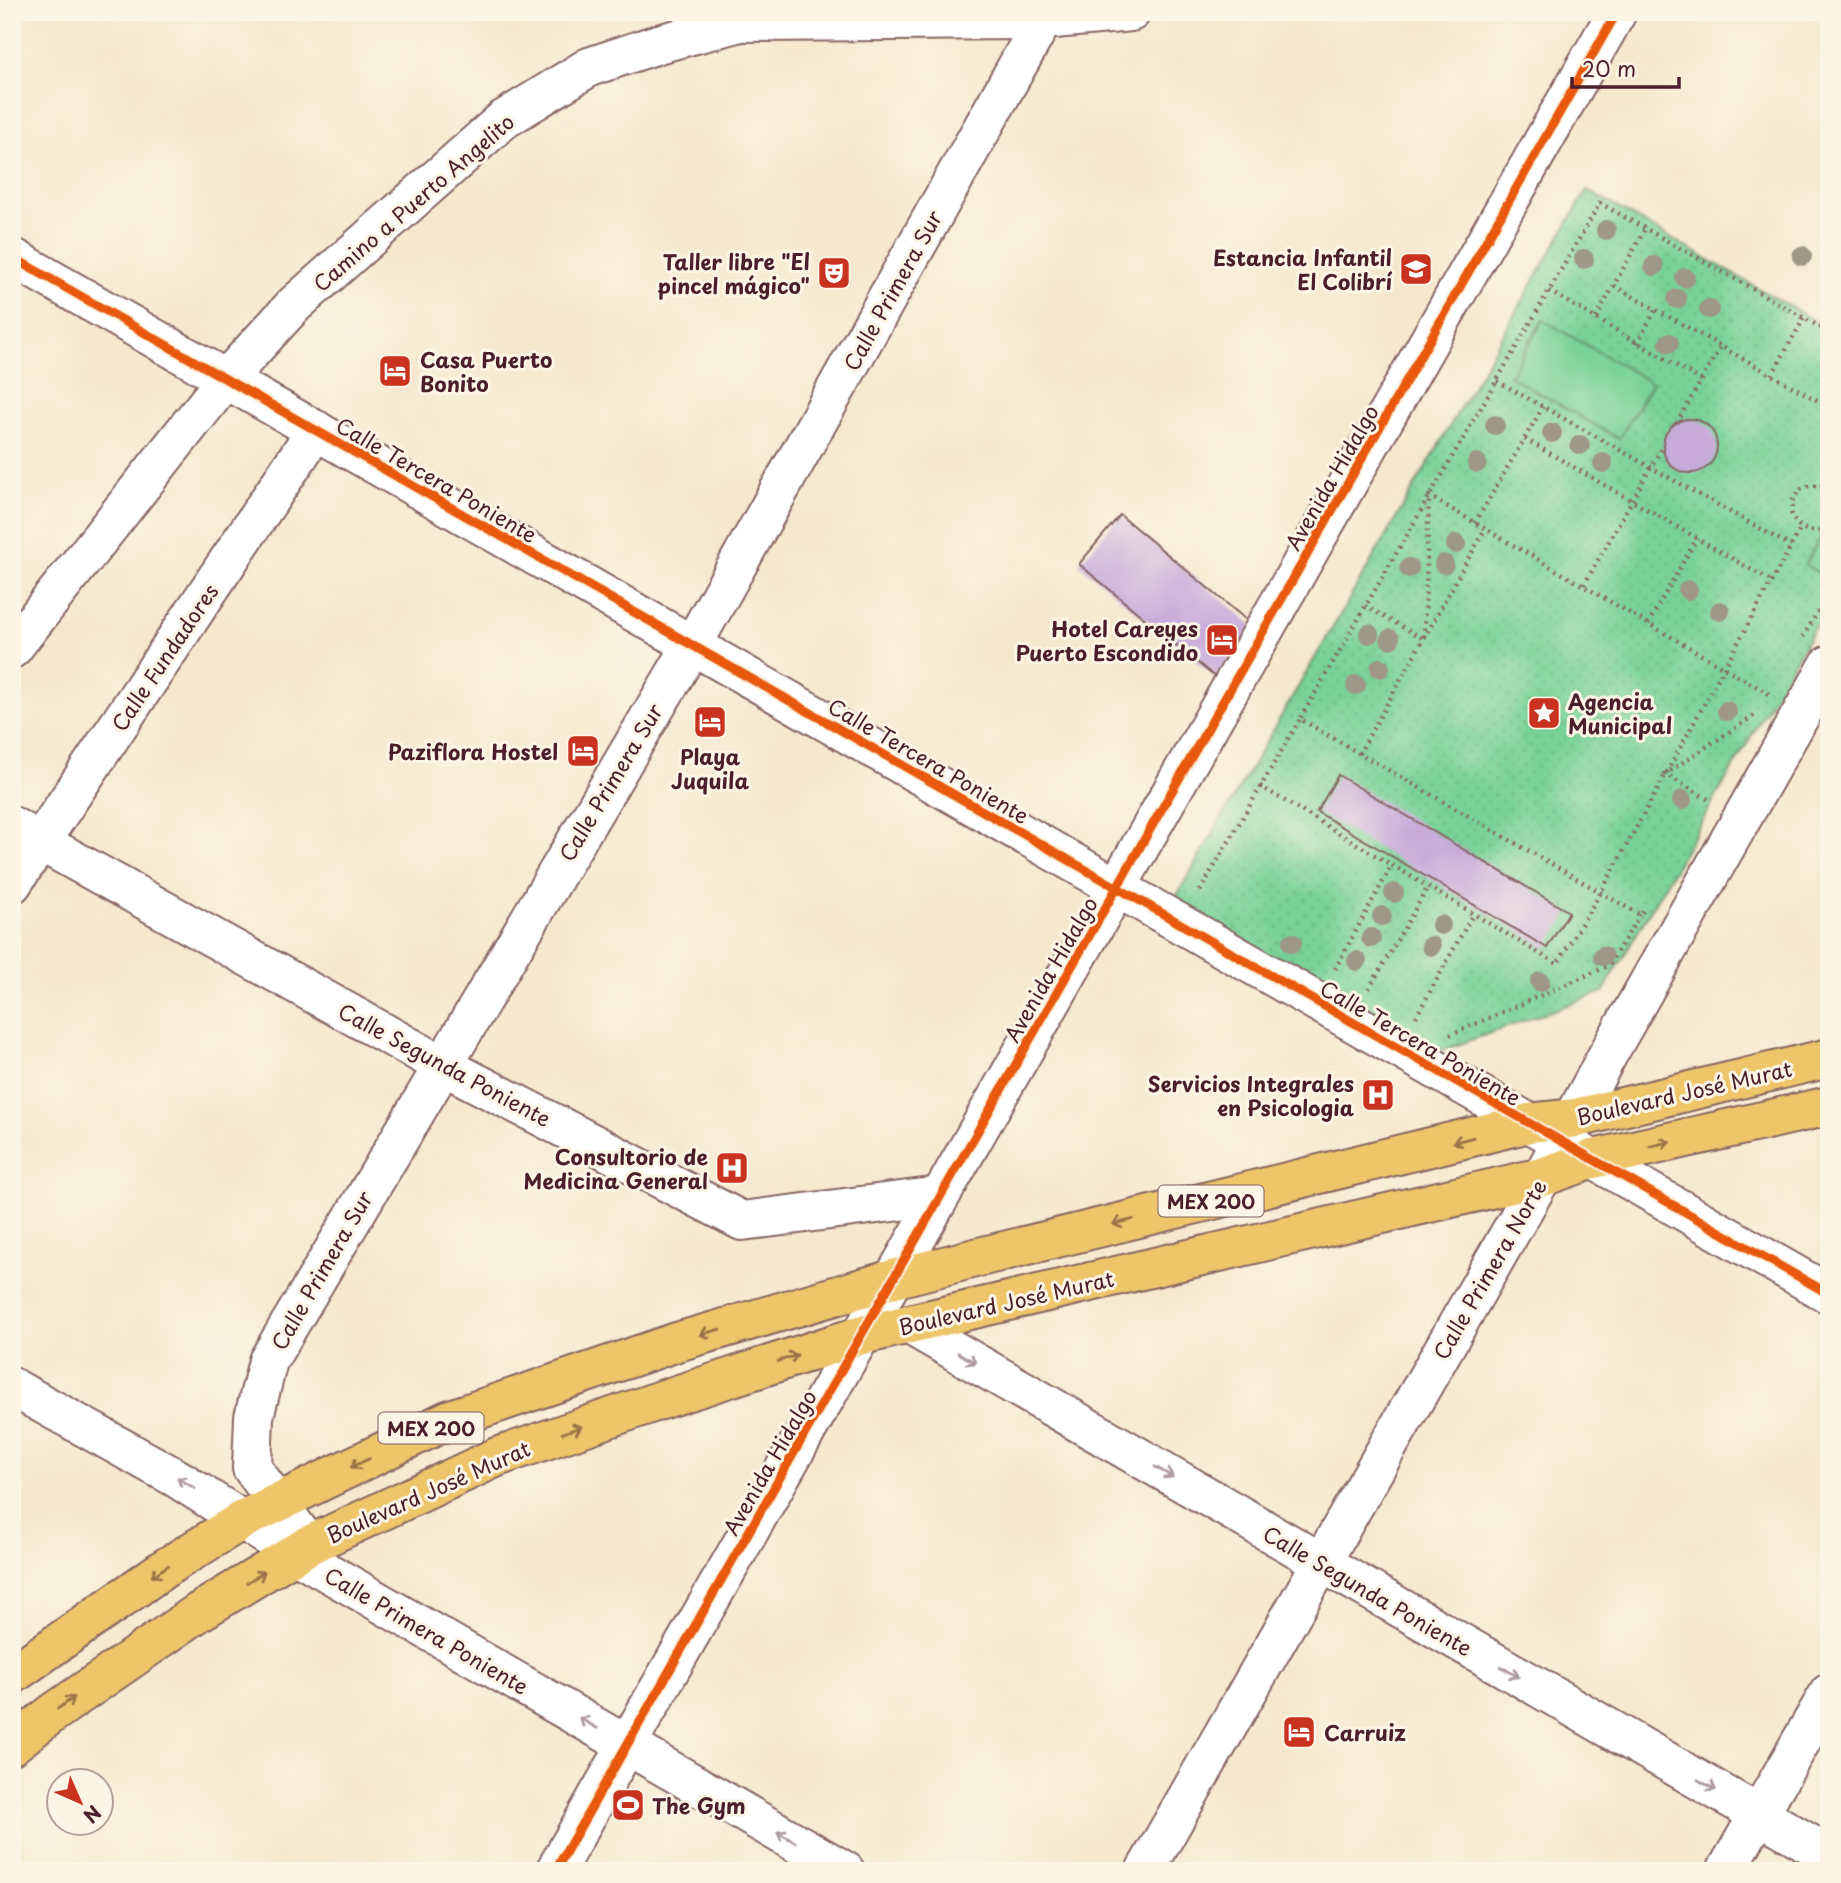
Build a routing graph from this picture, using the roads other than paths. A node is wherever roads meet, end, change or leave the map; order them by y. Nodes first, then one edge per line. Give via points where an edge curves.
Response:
1 (1130, 12) edge
2 (1617, 12) edge
3 (1043, 20) junction
4 (12, 257) edge
5 (226, 379) junction
6 (316, 430) junction
7 (693, 644) junction
8 (12, 649) edge
9 (1829, 665) edge
10 (26, 834) edge
11 (12, 884) edge
12 (1117, 888) junction
13 (1829, 1058) edge
14 (442, 1065) junction
15 (1829, 1106) edge
16 (1530, 1124) junction
17 (1577, 1140) junction
18 (1542, 1177) junction
19 (940, 1196) junction
20 (893, 1279) junction
21 (1829, 1294) edge
22 (908, 1324) junction
23 (862, 1335) junction
24 (12, 1387) edge
25 (277, 1503) junction
26 (244, 1520) junction
27 (301, 1549) junction
28 (1320, 1562) junction
29 (12, 1675) edge
30 (1829, 1693) edge
31 (12, 1745) edge
32 (627, 1745) junction
33 (1758, 1815) junction
34 (1829, 1855) edge
35 (555, 1871) edge
36 (845, 1871) edge
37 (1145, 1871) edge
38 (1726, 1871) edge

1 - 3 street, Camino a Puerto Angelito
2 - 12 street, Avenida Hidalgo
3 - 5 street, Camino a Puerto Angelito via 741,22 589,67 503,120 294,304
3 - 7 street, Calle Primera Sur
4 - 5 street, Calle Tercera Poniente
5 - 6 street, Calle Tercera Poniente
5 - 8 street, Camino a Puerto Angelito
6 - 7 street, Calle Tercera Poniente
6 - 10 street, Calle Fundadores
7 - 12 street, Calle Tercera Poniente
7 - 14 street, Calle Primera Sur
9 - 17 street via 1607,1056
10 - 11 street, Calle Fundadores
10 - 14 street, Calle Segunda Poniente
12 - 16 street, Calle Tercera Poniente
12 - 19 street, Avenida Hidalgo
13 - 17 highway, Boulevard José Murat / MEX 200
14 - 19 street, Calle Segunda Poniente via 742,1221
14 - 25 street, Calle Primera Sur via 268,1361 254,1417 252,1468
17 -> 15 highway, Boulevard José Murat / MEX 200
16 - 17 highway, Boulevard José Murat / MEX 200
16 -> 20 highway, Boulevard José Murat / MEX 200
17 - 18 highway, Boulevard José Murat / MEX 200
17 - 21 street
18 - 22 highway, Boulevard José Murat / MEX 200
18 - 28 street, Calle Primera Norte
19 - 20 street, Avenida Hidalgo
20 - 23 street, Avenida Hidalgo
20 -> 25 highway, Boulevard José Murat / MEX 200 via 677,1342 448,1420
22 - 23 highway, Boulevard José Murat / MEX 200
22 -> 28 street, Calle Segunda Poniente
27 -> 23 highway, Boulevard José Murat / MEX 200 via 497,1457
23 - 32 street, Avenida Hidalgo
26 -> 24 street, Calle Primera Poniente
25 - 26 highway, Boulevard José Murat / MEX 200
25 - 27 street, Calle Primera Sur
26 - 27 street, Calle Primera Poniente
26 -> 29 highway, Boulevard José Murat / MEX 200 via 165,1568
31 -> 27 highway, Boulevard José Murat / MEX 200 via 199,1612
32 -> 27 street, Calle Primera Poniente
28 -> 33 street, Calle Segunda Poniente
28 - 37 street, Calle Primera Norte
30 - 33 street
32 - 35 street, Avenida Hidalgo
36 -> 32 street, Calle Primera Poniente
33 - 34 street, Calle Segunda Poniente
33 - 38 street

